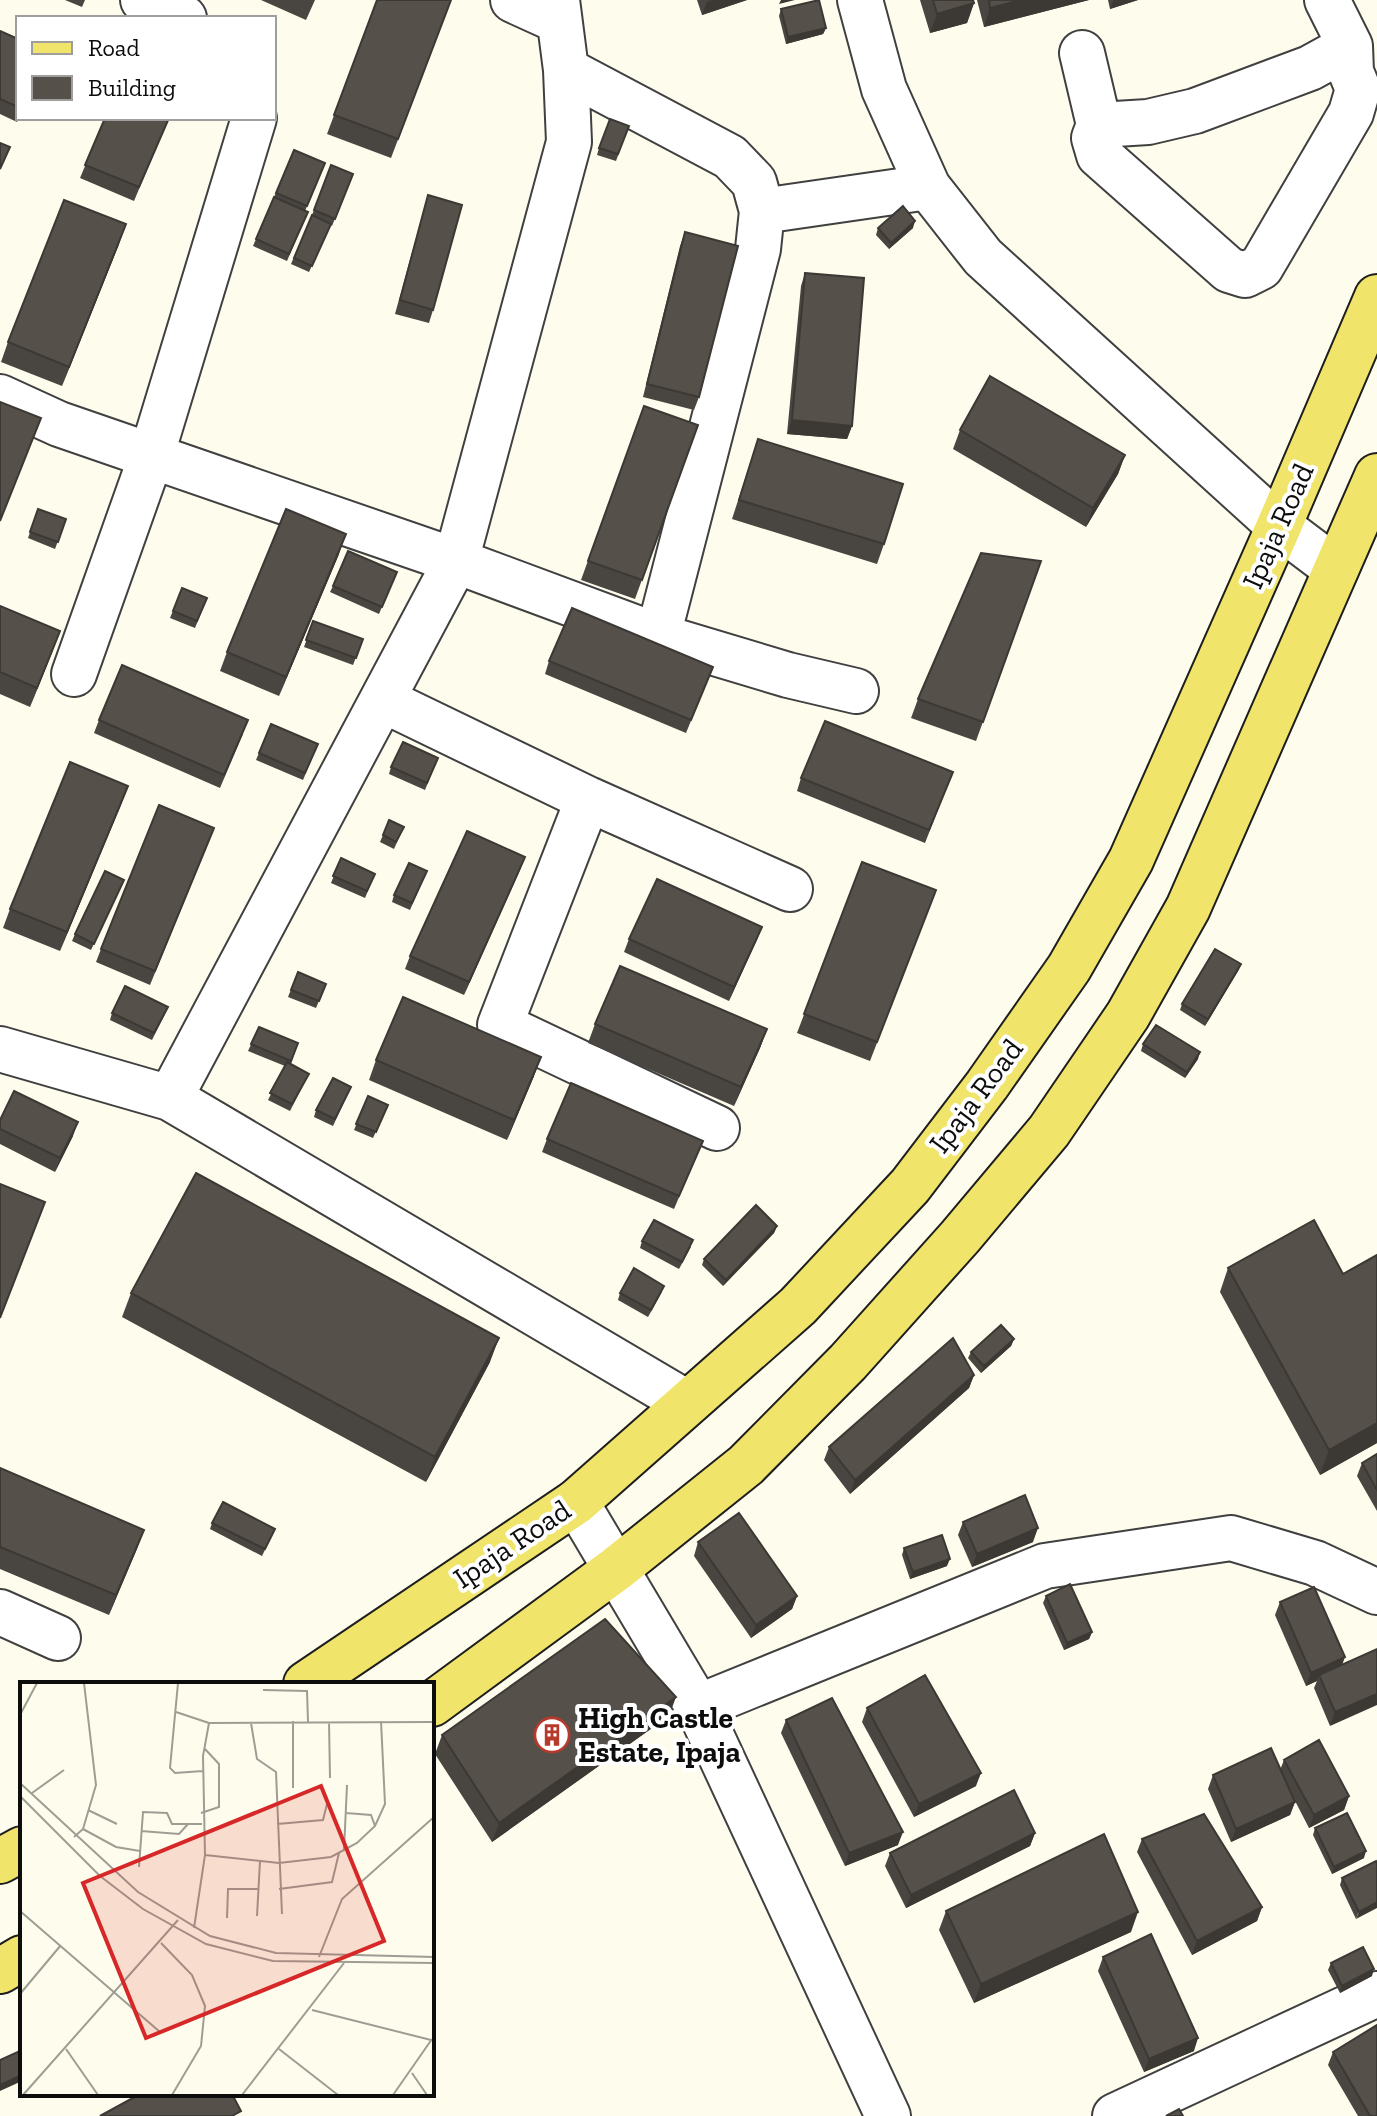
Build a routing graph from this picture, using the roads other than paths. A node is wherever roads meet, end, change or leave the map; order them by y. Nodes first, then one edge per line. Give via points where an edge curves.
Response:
1 (143, 0) edge
2 (513, 0) edge
3 (860, 0) edge
4 (1298, 0) edge
5 (1327, 0) edge
6 (558, 11) edge
7 (179, 16) edge
8 (1082, 53) dead end
9 (1343, 59) junction
10 (566, 70) junction
11 (253, 120) edge
12 (1099, 125) junction
13 (928, 187) junction
14 (762, 211) junction
15 (1377, 297) edge
16 (0, 397) edge
17 (151, 457) junction
18 (1377, 476) edge
19 (1279, 526) junction
20 (456, 561) junction
21 (1336, 569) junction
22 (658, 636) junction
23 (74, 674) dead end
24 (856, 691) dead end
25 (383, 700) junction
26 (588, 799) junction
27 (790, 889) dead end
28 (0, 1049) edge
29 (170, 1098) junction
30 (717, 1128) dead end
31 (687, 1403) junction
32 (576, 1502) junction
33 (616, 1569) junction
34 (1377, 1592) edge
35 (0, 1612) edge
36 (58, 1638) dead end
37 (309, 1682) edge
38 (434, 1703) edge
39 (698, 1707) junction
40 (20, 1850) edge
41 (0, 1861) edge
42 (20, 1959) edge
43 (0, 1971) edge
44 (1377, 1994) edge
45 (888, 2116) edge
46 (1115, 2116) edge

1 - 7 street
2 - 6 street
3 - 13 street via 884,89
4 - 9 street
5 - 9 street
6 - 10 street
8 - 12 street
9 - 12 street via 1195,111 1148,122
9 - 12 street via 1358,89 1351,113 1261,267 1245,275 1229,270 1099,155 1094,138
10 - 14 street via 730,157 754,182
10 - 20 street via 569,142
11 - 17 street
13 - 14 street
13 - 19 street via 983,257
14 - 22 street via 758,249
15 - 19 main road, Ipaja Road
16 - 17 street
17 - 20 street
17 - 23 street
18 - 21 main road
19 - 21 street
19 - 31 main road, Ipaja Road via 1131,860 1069,968 910,1186 798,1306
20 - 22 street
20 - 25 street
21 - 33 main road via 1188,908 1128,1015 1049,1131 848,1362 746,1465
22 - 24 street
25 - 26 street
25 - 29 street
26 - 27 street
26 - 30 street via 500,1025
28 - 29 street
29 - 31 street
31 - 32 main road, Ipaja Road
32 - 33 street
32 - 37 main road, Ipaja Road
33 - 38 main road
33 - 39 street
34 - 39 street via 1315,1563 1231,1538 1045,1566
35 - 36 street
39 - 45 street
40 - 41 main road
42 - 43 main road
44 - 46 street

